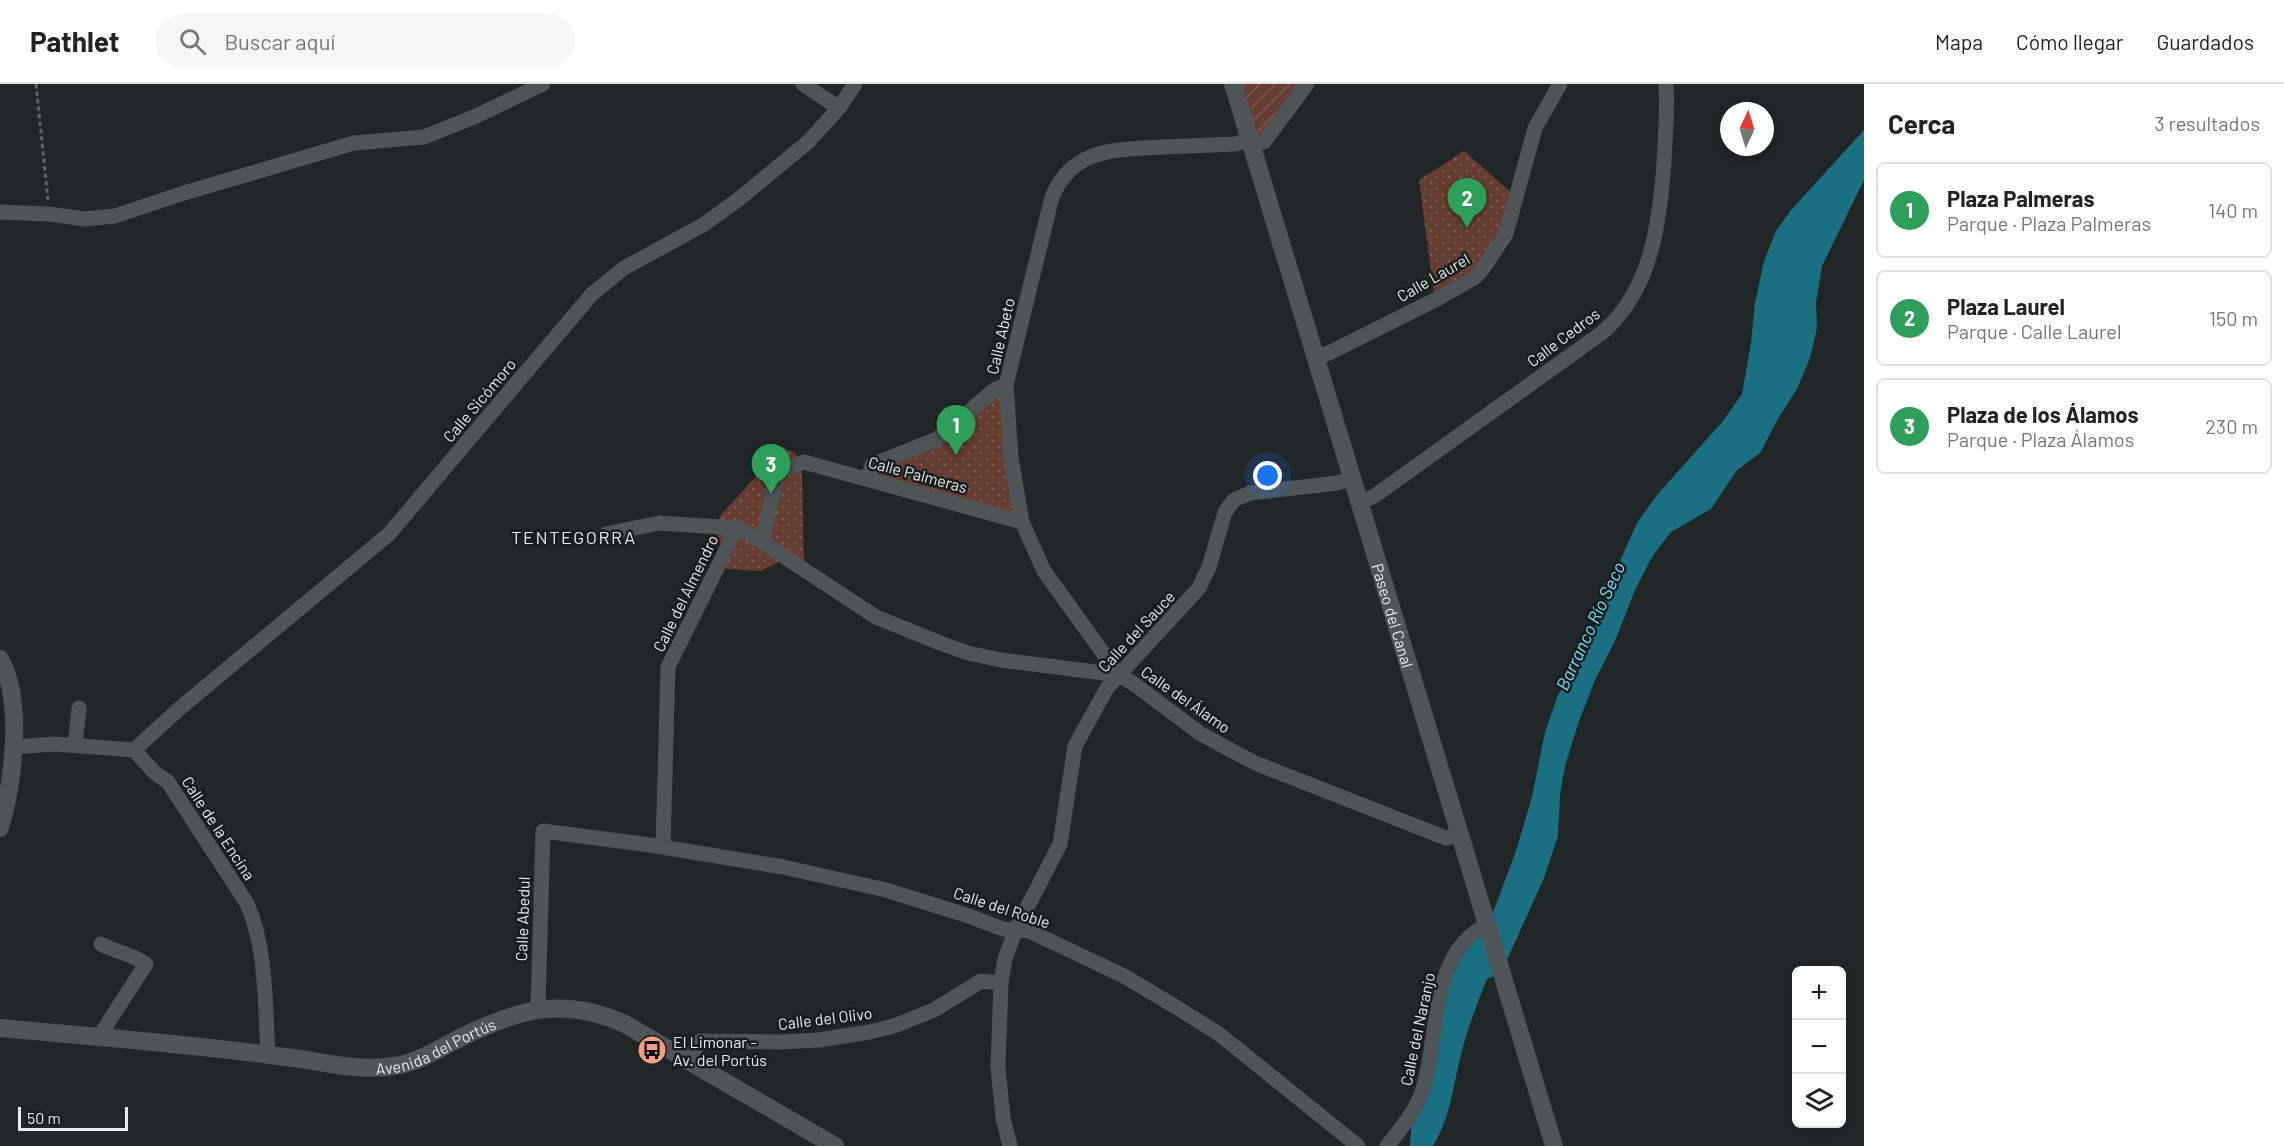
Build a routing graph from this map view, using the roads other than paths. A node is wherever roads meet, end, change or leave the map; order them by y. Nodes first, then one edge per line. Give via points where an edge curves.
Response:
1 (543, 84) edge
2 (803, 84) edge
3 (855, 84) edge
4 (1307, 84) edge
5 (1560, 84) edge
6 (1666, 84) edge
7 (1237, 85) edge
8 (839, 108) junction
9 (1251, 142) junction
10 (0, 212) edge
11 (1316, 357) junction
12 (1006, 385) junction
13 (868, 479) junction
14 (1353, 479) junction
15 (1359, 502) junction
16 (1022, 522) junction
17 (737, 528) junction
18 (606, 534) dead end
19 (762, 542) junction
20 (0, 659) edge
21 (1119, 675) junction
22 (79, 708) dead end
23 (75, 745) junction
24 (14, 747) junction
25 (135, 750) junction
26 (0, 828) edge
27 (543, 831) joint
28 (1460, 834) junction
29 (663, 847) junction
30 (1487, 925) junction
31 (1016, 929) junction
32 (101, 944) dead end
33 (1001, 983) junction
34 (538, 1009) junction
35 (0, 1028) edge
36 (102, 1037) junction
37 (268, 1055) junction
38 (688, 1060) junction
39 (835, 1146) edge
40 (1010, 1146) edge
41 (1358, 1146) edge
42 (1387, 1146) edge
43 (1554, 1146) edge

1 - 10 street via 424,137 354,143 115,216 85,219
2 - 8 street
3 - 8 street, Calle Sicómoro
4 - 9 street via 1264,142
5 - 11 street, Calle Laurel via 1535,128 1506,234 1482,270 1437,299
6 - 15 street, Calle Cedros via 1668,106 1655,237 1640,282 1624,310 1593,339 1373,497
7 - 9 street, Paseo del Canal
8 - 25 street, Calle Sicómoro via 808,142 739,199 702,225 624,268 592,294 389,534
9 - 11 street, Paseo del Canal
9 - 12 street, Calle Abeto via 1104,152 1082,160 1062,177 1049,206
11 - 14 street, Paseo del Canal
12 - 13 street via 994,390 937,439 872,465
12 - 16 street, Calle Abeto via 1011,457
13 - 16 street, Calle Palmeras
13 - 19 street, Calle Palmeras via 804,462 778,471
14 - 15 street, Paseo del Canal
14 - 21 street, Calle del Sauce via 1250,493 1234,500 1225,512 1199,588
15 - 28 street, Paseo del Canal
16 - 21 street, Calle Abeto via 1044,571
17 - 18 street via 659,523
17 - 19 street, Calle del Almendro
17 - 29 street, Calle del Almendro via 668,667
19 - 21 street, Calle del Álamo via 876,617 940,643 1001,660
20 - 24 street via 11,688
21 - 28 street, Calle del Álamo via 1201,734 1255,763 1446,838
21 - 31 street, Calle del Sauce via 1107,688 1075,746 1060,843
22 - 23 street
23 - 24 street
23 - 25 street
24 - 26 street
25 - 37 street, Calle de la Encina via 168,782 256,921
27 - 29 street, Calle del Roble
27 - 34 street, Calle Abedul
28 - 30 street, Paseo del Canal
29 - 31 street, Calle del Roble via 783,867 886,890 1003,929
30 - 42 street, Calle del Naranjo via 1462,944 1448,969 1423,1090 1412,1113
30 - 43 street, Paseo del Canal
31 - 33 street, Calle del Sauce
31 - 41 street, Calle del Roble via 1029,931 1124,976 1176,1006 1219,1034
32 - 36 street via 146,964
33 - 38 street, Calle del Olivo via 981,981 934,1010 885,1028 800,1041 700,1041
33 - 40 street, Calle del Sauce via 998,1067
34 - 37 street, Avenida del Portús via 502,1019 425,1057 395,1066 347,1067
34 - 38 street, Avenida del Portús via 568,1008 602,1015
35 - 36 street, Avenida del Portús
36 - 37 street, Avenida del Portús
38 - 39 street, Avenida del Portús

